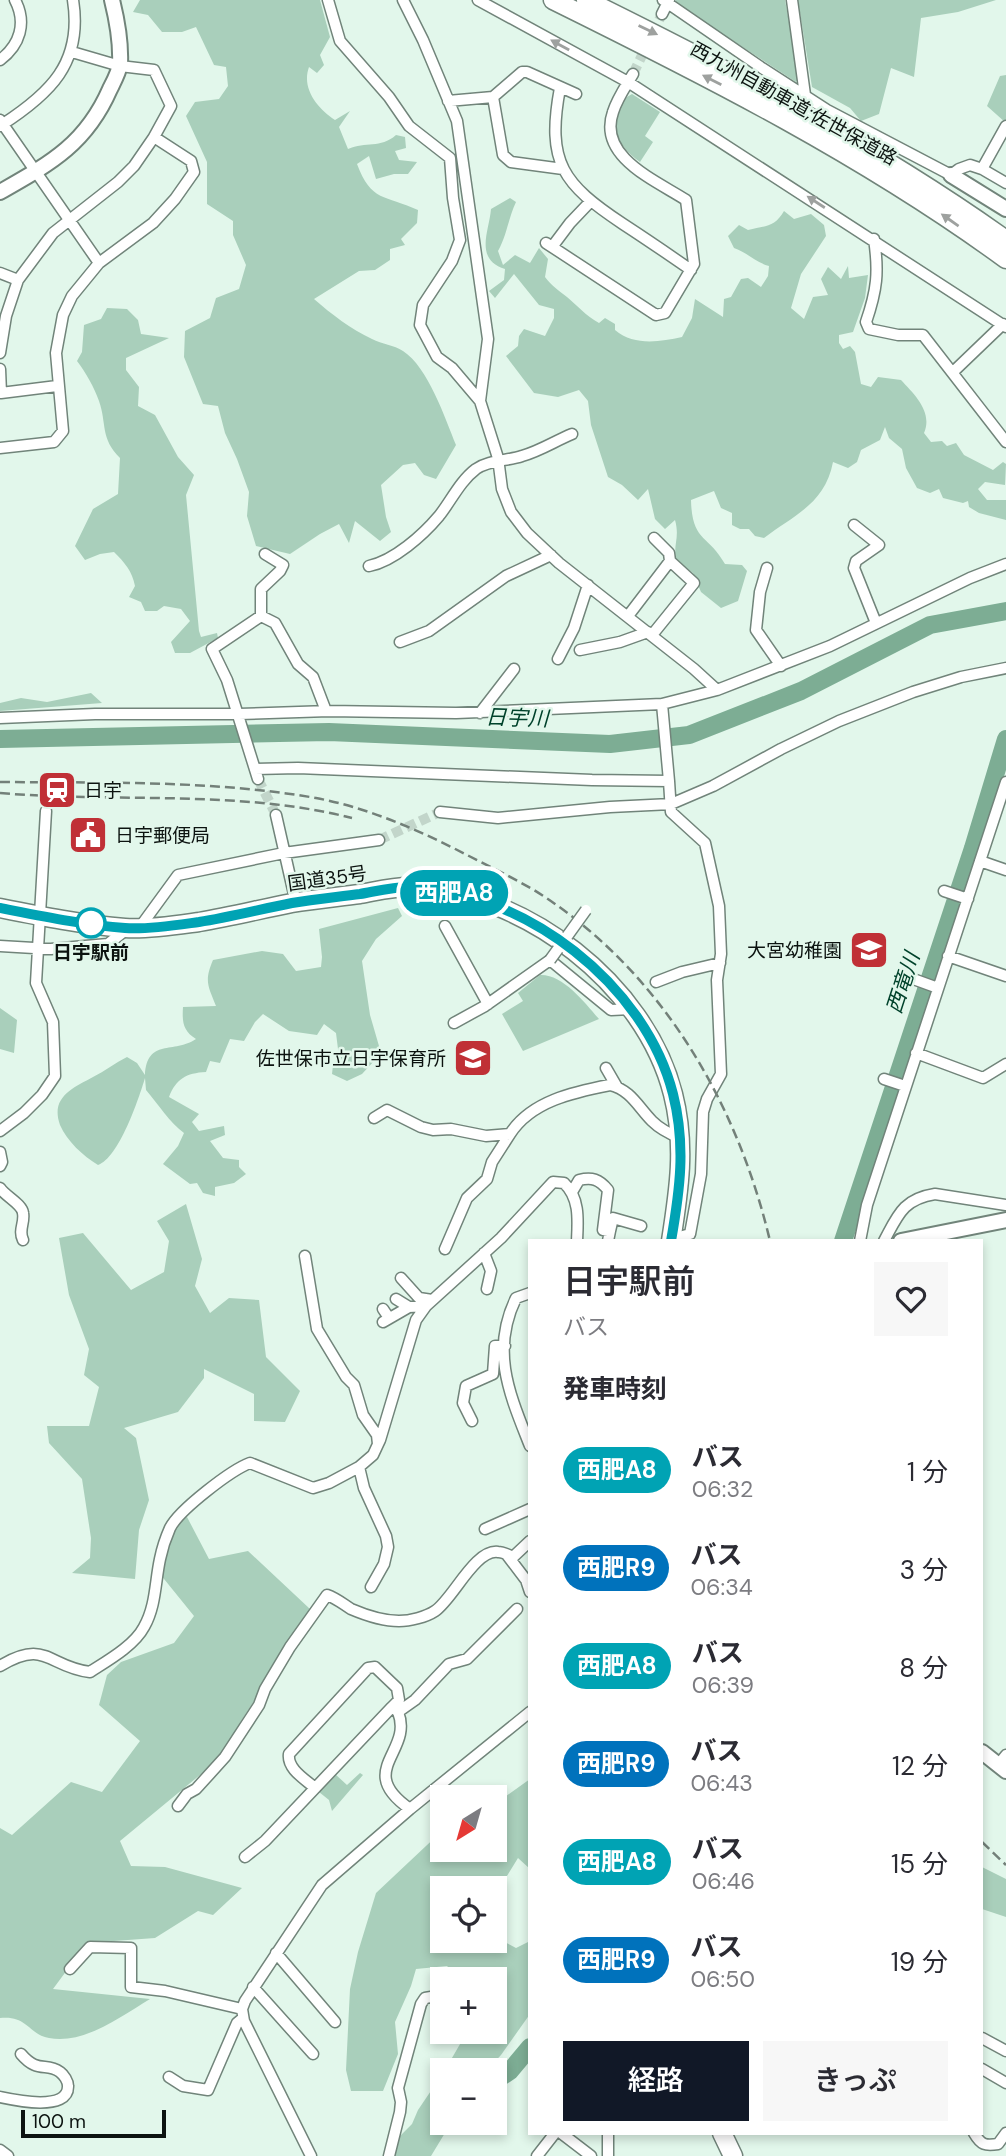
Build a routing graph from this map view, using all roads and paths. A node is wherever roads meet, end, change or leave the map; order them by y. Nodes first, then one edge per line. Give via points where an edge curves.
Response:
1 (15, 0) edge
2 (73, 0) edge
3 (112, 0) edge
4 (328, 0) edge
5 (403, 0) edge
6 (478, 0) edge
7 (553, 0) edge
8 (586, 0) edge
9 (792, 0) edge
10 (667, 1) edge
11 (662, 15) tunnel mouth
12 (72, 52) junction
13 (0, 60) edge
14 (120, 66) junction
15 (631, 78) junction
16 (560, 88) junction
17 (576, 94) dead end
18 (805, 95) junction
19 (493, 97) junction
20 (448, 101) junction
21 (1, 124) edge
22 (1006, 126) edge
23 (153, 137) junction
24 (563, 169) junction
25 (982, 169) junction
26 (34, 172) junction
27 (951, 175) junction
28 (1006, 183) edge
29 (0, 192) edge
30 (590, 202) junction
31 (1006, 209) edge
32 (68, 219) junction
33 (874, 239) junction
34 (1006, 240) edge
35 (1006, 260) edge
36 (99, 263) junction
37 (691, 270) junction
38 (0, 273) edge
39 (18, 280) junction
40 (1004, 326) edge
41 (0, 353) edge
42 (0, 369) edge
43 (953, 372) junction
44 (58, 386) junction
45 (0, 393) edge
46 (480, 401) junction
47 (572, 434) dead end
48 (1006, 442) edge
49 (0, 448) edge
50 (498, 461) junction
51 (854, 525) dead end
52 (654, 538) dead end
53 (265, 554) dead end
54 (551, 555) junction
55 (670, 561) junction
56 (1006, 564) edge
57 (369, 566) dead end
58 (767, 568) dead end
59 (588, 585) junction
60 (628, 615) junction
61 (261, 616) junction
62 (876, 623) junction
63 (650, 634) junction
64 (400, 642) dead end
65 (580, 650) dead end
66 (558, 659) dead end
67 (780, 666) junction
68 (1006, 668) edge
69 (514, 669) dead end
70 (717, 690) junction
71 (662, 704) junction
72 (326, 711) junction
73 (480, 713) junction
74 (239, 714) junction
75 (0, 718) edge
76 (670, 780) junction
77 (1006, 782) edge
78 (671, 804) junction
79 (46, 811) dead end
80 (440, 812) tunnel mouth
81 (276, 815) tunnel mouth
82 (379, 841) tunnel mouth
83 (284, 853) junction
84 (980, 861) junction
85 (1006, 870) edge
86 (945, 891) dead end
87 (964, 897) junction
88 (296, 903) junction
89 (0, 908) edge
90 (586, 910) dead end
91 (41, 916) junction
92 (445, 926) dead end
93 (134, 928) junction
94 (0, 946) edge
95 (38, 948) junction
96 (948, 957) junction
97 (550, 960) junction
98 (720, 963) junction
99 (1006, 976) edge
100 (917, 980) dead end
101 (656, 982) dead end
102 (935, 987) junction
103 (488, 1004) junction
104 (631, 1009) junction
105 (454, 1023) dead end
106 (916, 1053) junction
107 (1006, 1064) edge
108 (606, 1068) dead end
109 (885, 1079) dead end
110 (902, 1085) junction
111 (617, 1087) junction
112 (374, 1118) dead end
113 (0, 1130) edge
114 (510, 1134) junction
115 (680, 1138) junction
116 (0, 1152) edge
117 (0, 1166) edge
118 (0, 1188) edge
119 (572, 1192) junction
120 (1006, 1205) edge
121 (1006, 1220) edge
122 (641, 1226) dead end
123 (609, 1236) edge
124 (577, 1239) edge
125 (672, 1239) edge
126 (675, 1239) edge
127 (860, 1239) edge
128 (885, 1239) edge
129 (911, 1239) edge
130 (23, 1240) dead end
131 (445, 1249) dead end
132 (484, 1253) junction
133 (306, 1256) dead end
134 (401, 1278) dead end
135 (487, 1289) dead end
136 (528, 1294) edge
137 (396, 1299) dead end
138 (429, 1303) junction
139 (410, 1307) junction
140 (383, 1309) dead end
141 (505, 1346) junction
142 (472, 1421) dead end
143 (528, 1441) edge
144 (378, 1445) junction
145 (359, 1466) junction
146 (528, 1509) edge
147 (485, 1529) dead end
148 (528, 1543) edge
149 (507, 1555) junction
150 (528, 1586) edge
151 (370, 1587) dead end
152 (517, 1609) dead end
153 (0, 1666) edge
154 (395, 1710) junction
155 (528, 1714) edge
156 (983, 1753) edge
157 (1004, 1764) edge
158 (315, 1788) junction
159 (178, 1806) dead end
160 (410, 1810) junction
161 (245, 1857) dead end
162 (276, 1953) junction
163 (70, 1969) dead end
164 (253, 1987) junction
165 (430, 1999) edge
166 (242, 2013) junction
167 (335, 2022) dead end
168 (983, 2039) edge
169 (1006, 2051) edge
170 (22, 2054) dead end
171 (313, 2054) dead end
172 (983, 2070) edge
173 (169, 2077) dead end
174 (1006, 2083) edge
175 (0, 2097) edge
176 (1006, 2133) edge
177 (553, 2135) edge
178 (564, 2135) edge
179 (608, 2135) edge
180 (723, 2135) edge
181 (975, 2135) edge
182 (0, 2150) edge
183 (8, 2156) edge
184 (310, 2156) edge
185 (389, 2156) edge
186 (537, 2156) edge
187 (591, 2156) edge
188 (608, 2156) edge
189 (733, 2156) edge

1 - 13 street via 22,19 20,35 12,51
2 - 12 street
3 - 14 street
4 - 46 street via 340,41 409,126 450,158 460,240 423,305 420,325 437,357
5 - 20 street
15 -> 6 street
35 -> 7 highway, 西九州自動車道;佐世保道路 via 815,135
8 -> 34 highway, 西九州自動車道;佐世保道路 via 845,135
9 - 18 street
10 - 11 street
10 - 18 street
12 - 14 street
12 - 21 street via 43,96
14 - 23 street via 154,70 171,106
14 - 26 street via 88,130 67,151
33 -> 15 street
15 - 37 street via 612,113 613,142 629,163 686,200
16 - 17 street
16 - 19 street via 522,72
16 - 24 street via 555,132
18 - 27 street
19 - 20 street
19 - 24 street via 503,155 511,162
20 - 46 street via 457,121 488,339
21 - 26 street
22 - 25 street
23 - 32 street via 118,182
23 - 36 street via 191,161 194,172 153,223
24 - 30 street
25 - 27 street via 970,165
25 - 28 street
26 - 29 street
26 - 32 street
27 - 31 street
30 - 37 street
30 - 37 street via 549,245 656,315 665,313
32 - 36 street
32 - 39 street
33 - 40 street
33 - 43 street via 878,269 866,322 869,329 923,335
36 - 44 street via 63,315 56,353
38 - 39 street
39 - 41 street
40 - 43 street
42 - 45 street
43 - 48 street
44 - 45 street
44 - 49 street via 63,431 54,442
46 - 50 street
47 - 50 street via 538,451
50 - 54 street via 511,512
50 - 57 street via 477,469 428,527 398,552
51 - 62 street via 879,545 856,561 854,568
52 - 55 street via 669,553
53 - 61 street via 283,565 261,589
54 - 59 street
54 - 64 street via 506,576 429,631
55 - 60 street
55 - 63 street via 694,583
56 - 62 street
58 - 67 street via 756,630
59 - 60 street
59 - 66 street
60 - 63 street
61 - 72 street via 275,622 298,664 313,677
61 - 74 street via 212,649
62 - 67 street
63 - 65 street
63 - 70 street
67 - 70 street
68 - 78 street via 913,692 839,721
69 - 73 street
70 - 71 street
71 - 73 street
71 - 76 street
72 - 73 street
72 - 74 street
74 - 75 street
74 - 76 street via 256,774 298,768
76 - 78 street
77 - 84 street
78 - 80 street via 498,818
78 - 98 street via 671,812 705,843 710,857 719,906
79 - 91 street
81 - 83 street
82 - 83 street
83 - 88 street
83 - 93 street via 178,874
84 - 85 street
84 - 87 street
86 - 87 street
87 - 96 street
88 - 93 highway, 国道35号 via 199,922
88 - 104 highway, 国道35号 via 409,887 476,897 526,918 559,940 600,974
89 - 91 highway, 国道35号
90 - 97 street, bridge
91 - 93 highway, 国道35号
91 - 95 street
92 - 103 street
93 - 95 street via 108,944
94 - 95 street
95 - 113 street via 36,983 53,1022 55,1076 24,1113
96 - 99 street
96 - 102 street
97 - 103 street
97 - 104 street via 611,1010
98 - 101 street
98 - 126 street via 721,1074 703,1112 701,1174 690,1234
100 - 102 street
102 - 106 street
103 - 105 street
104 - 115 highway, 国道35号 via 662,1060
106 - 107 street via 983,1078
106 - 110 street
108 - 111 street
109 - 110 street
110 - 127 street
111 - 114 street via 595,1088 536,1107
111 - 115 street via 637,1101 654,1124
112 - 114 street via 387,1110 433,1130
114 - 131 street via 487,1179 467,1198
115 - 125 highway, 国道35号 via 682,1176
116 - 117 street
118 - 130 street via 24,1213
119 - 123 street via 579,1180 597,1179 603,1184 608,1190 603,1230
119 - 124 street via 578,1214
119 - 132 street via 564,1182 552,1182
120 - 128 street via 924,1196 902,1208
121 - 129 street
122 - 123 street via 613,1218
132 - 135 street via 491,1271
132 - 138 street
133 - 144 street via 317,1329 354,1385
134 - 138 street
136 - 141 street via 516,1298
137 - 139 street
138 - 139 street
138 - 144 street via 416,1320
139 - 140 street via 386,1320
141 - 142 street via 495,1346 493,1374 466,1386 463,1403
141 - 143 street via 505,1379
144 - 145 street
145 - 151 street via 388,1547
145 - 153 street via 313,1488 250,1463 237,1468 171,1526 160,1557 152,1607 144,1629 134,1639 90,1672 29,1653
146 - 147 street
148 - 149 street via 513,1557
149 - 150 street
149 - 159 street via 488,1553 435,1611 417,1618 382,1619 327,1595 290,1647 225,1757
152 - 154 street via 467,1658 449,1664 415,1700
154 - 158 street
154 - 158 street via 397,1688 375,1667 368,1668 289,1754 291,1767
154 - 160 street via 402,1732 384,1777
155 - 160 street
156 - 157 street
158 - 161 street
160 - 162 street via 322,1885
162 - 164 street
162 - 167 street
163 - 166 street via 90,1947 131,1948 131,1987 165,1991
164 - 166 street
164 - 171 street
165 - 185 street via 421,2004 398,2088 400,2112
166 - 173 street via 208,2090 183,2086
166 - 184 street
168 - 169 street
170 - 175 street via 31,2065 58,2070 67,2080 66,2095 42,2102
172 - 174 street
176 - 181 street via 998,2144 986,2146
177 - 186 street
178 - 187 street
179 - 188 street
180 - 189 highway
182 - 183 street

